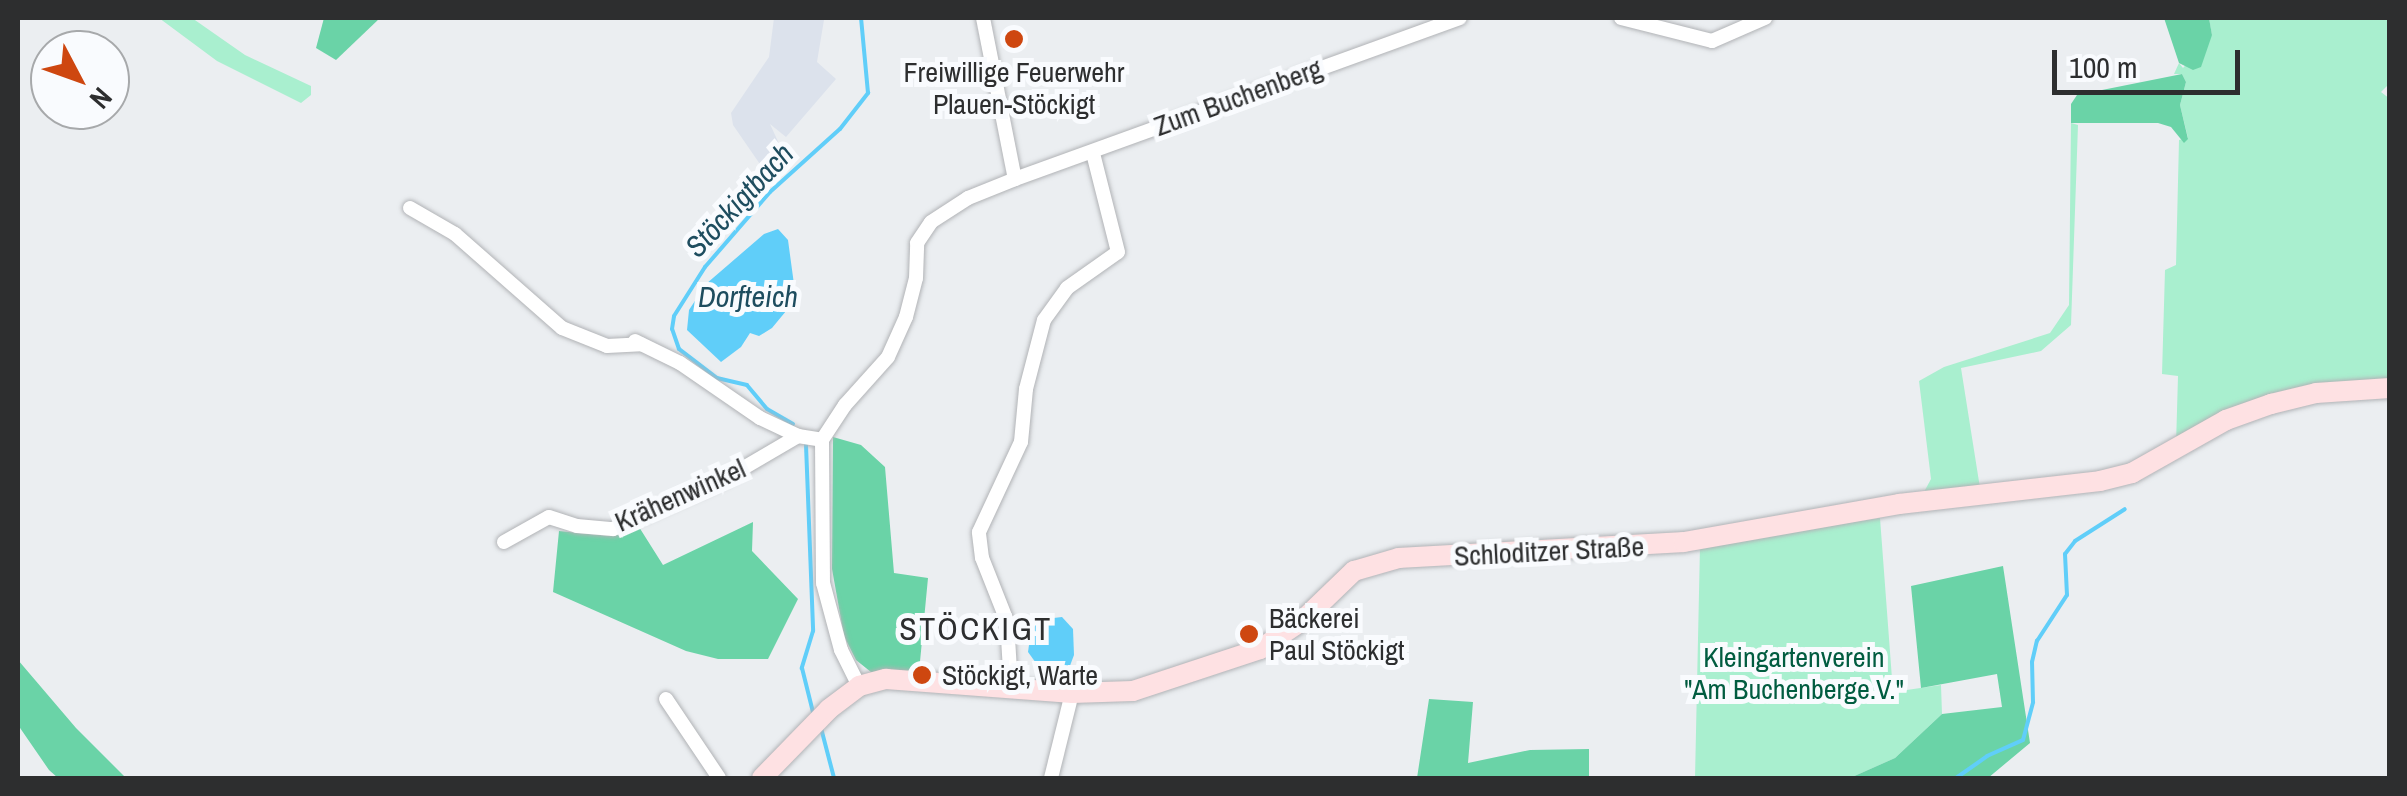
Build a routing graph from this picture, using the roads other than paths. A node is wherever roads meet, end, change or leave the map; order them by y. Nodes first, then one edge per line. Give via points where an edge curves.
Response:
1 (983, 18) edge
2 (1460, 18) edge
3 (1622, 18) edge
4 (1764, 18) edge
5 (1093, 152) junction
6 (1015, 180) junction
7 (410, 208) dead end
8 (2390, 388) edge
9 (798, 436) junction
10 (822, 440) junction
11 (504, 542) dead end
12 (859, 686) junction
13 (1010, 687) junction
14 (1072, 693) junction
15 (666, 698) dead end
16 (719, 778) edge
17 (762, 778) edge
18 (1051, 778) edge

1 - 6 street
2 - 5 street, Zum Buchenberg
3 - 4 street via 1712,41
5 - 6 street, Zum Buchenberg
5 - 13 street via 1118,252 1067,288 1044,320 1021,442 979,532 982,558 1007,620
6 - 10 street, Zum Buchenberg via 968,198 923,232 906,317 888,357
7 - 9 street via 455,234 562,328 607,346 637,342
8 - 14 street, Schloditzer Straße via 2271,404 2226,420 2132,473 2100,481 1899,504 1684,542 1398,558 1354,571 1303,620 1260,649 1133,691
9 - 10 street
9 - 11 street, Krähenwinkel via 723,480 614,529 549,517
10 - 12 street via 823,584 840,650
12 - 13 street, Schloditzer Straße via 886,679
12 - 17 street
13 - 14 street, Schloditzer Straße
14 - 18 street
15 - 16 street

